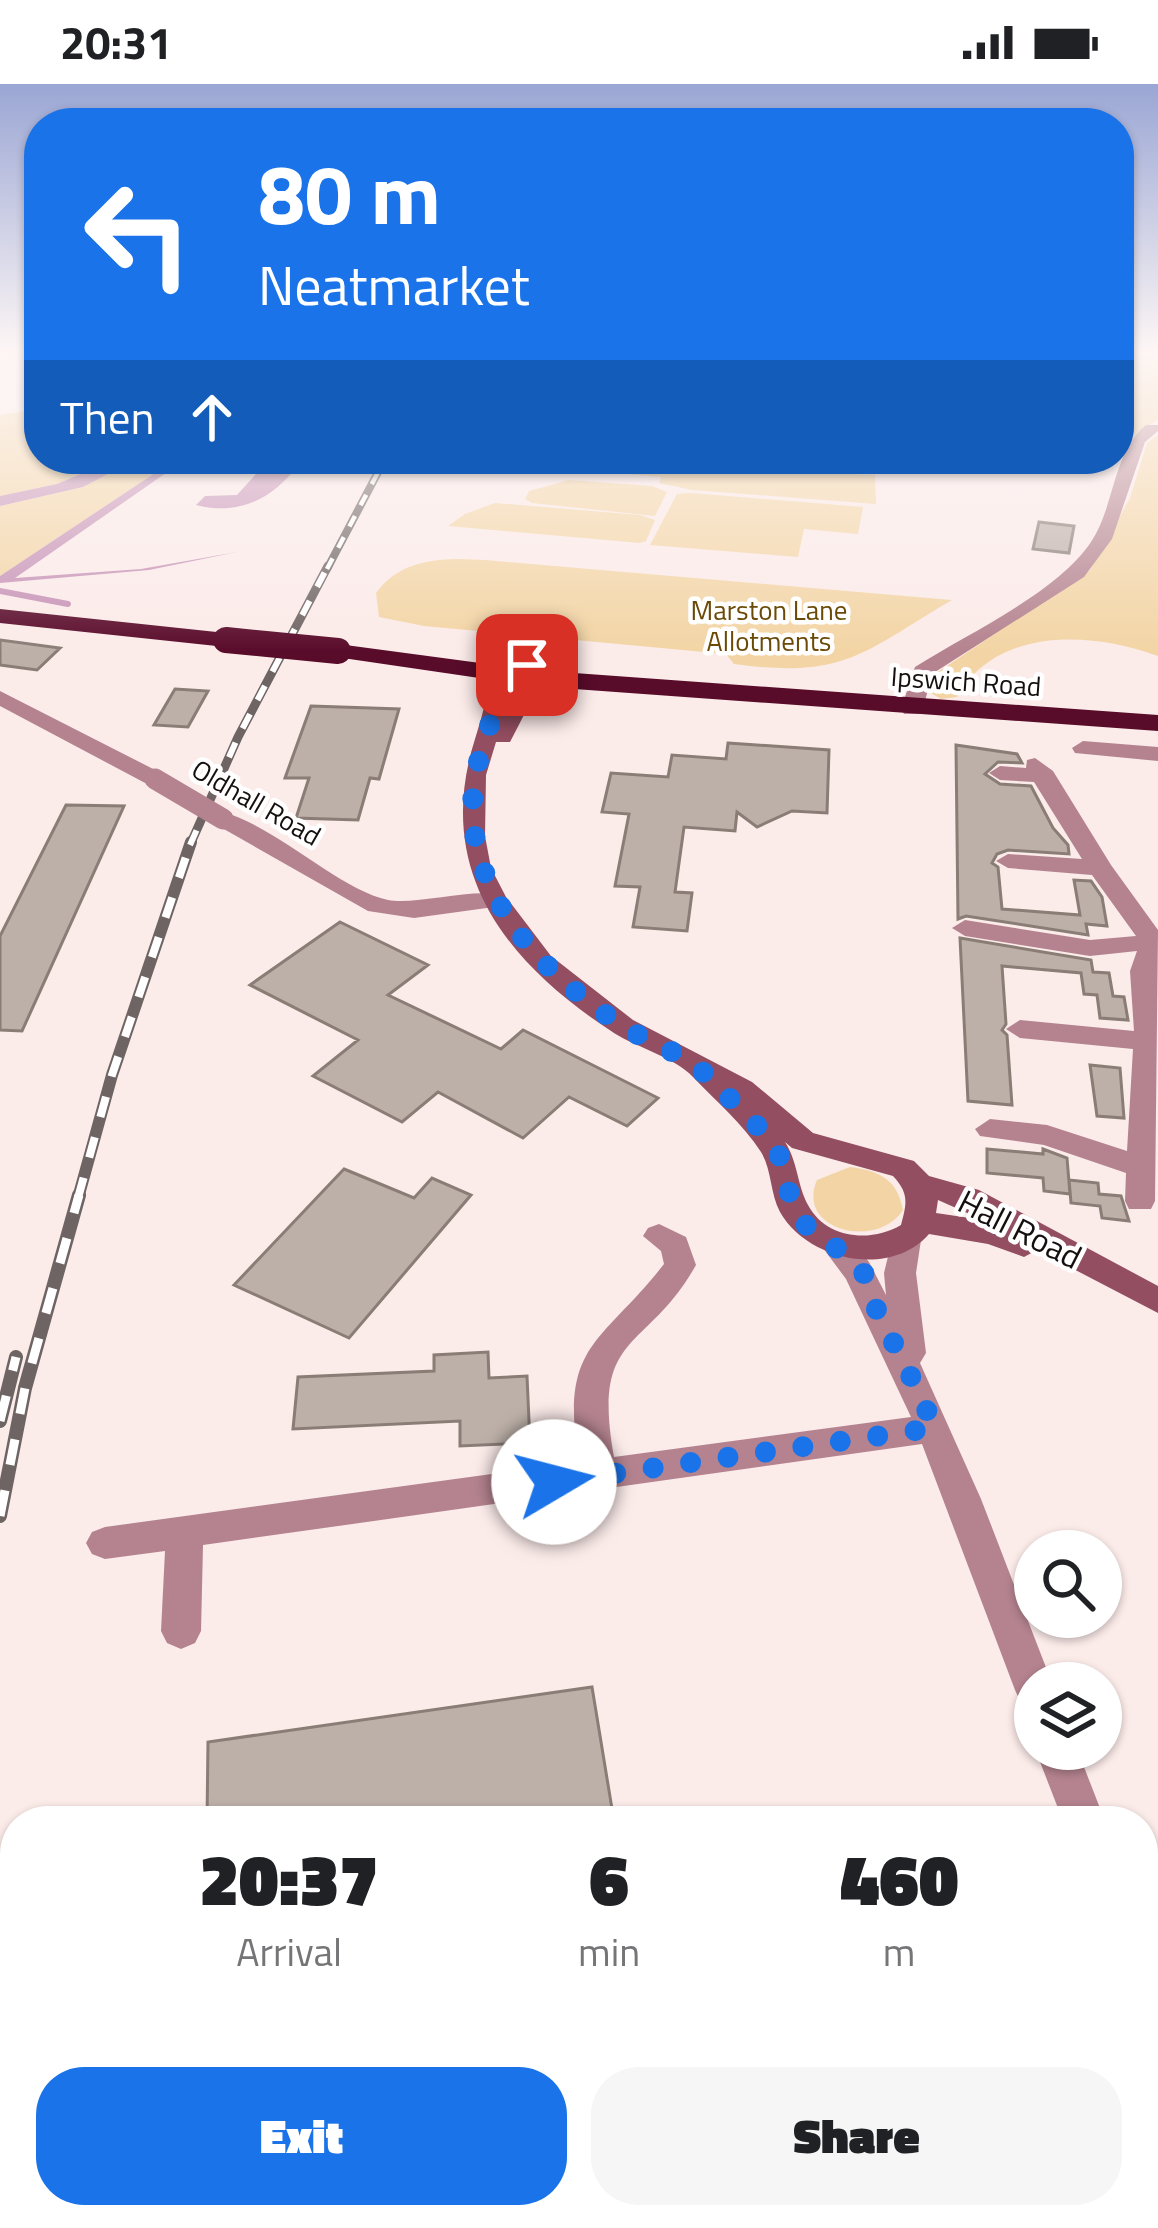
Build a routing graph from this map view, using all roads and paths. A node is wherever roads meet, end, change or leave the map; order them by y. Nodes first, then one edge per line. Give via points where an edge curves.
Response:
1 (1125, 474) edge
2 (987, 604) dead end
3 (1018, 608) junction
4 (0, 616) edge
5 (338, 651) junction
6 (524, 671) junction
7 (0, 697) edge
8 (912, 709) junction
9 (1158, 724) edge
10 (1084, 748) dead end
11 (1158, 754) edge
12 (1000, 773) dead end
13 (1008, 862) dead end
14 (1100, 868) junction
15 (494, 899) junction
16 (965, 928) dead end
17 (1154, 942) junction
18 (1154, 990) edge
19 (1020, 1029) dead end
20 (1146, 1041) junction
21 (705, 1073) junction
22 (990, 1129) dead end
23 (841, 1154) junction
24 (1138, 1166) junction
25 (918, 1184) junction
26 (789, 1189) junction
27 (1140, 1202) dead end
28 (913, 1231) junction
29 (659, 1236) dead end
30 (836, 1244) junction
31 (1120, 1281) junction
32 (1158, 1301) edge
33 (914, 1378) junction
34 (934, 1428) junction
35 (600, 1476) junction
36 (185, 1532) junction
37 (105, 1543) dead end
38 (181, 1631) dead end
39 (1024, 1662) edge
40 (1064, 1770) edge
41 (1078, 1806) edge

1 - 3 street via 1097,549 1077,573
2 - 3 street
3 - 8 street via 922,671
4 - 5 highway, Ipswich Road, bridge
5 - 6 highway, Ipswich Road
5 - 6 highway, Ipswich Road
6 - 8 highway, Ipswich Road
6 - 15 street, Hall Road via 473,816 479,868
7 - 15 street, Oldhall Road, bridge via 377,905 414,910
8 - 9 highway, Ipswich Road
10 - 11 street
12 - 14 street via 1040,771
13 - 14 street
14 - 17 street
15 - 21 street, Hall Road via 568,986
16 - 17 street via 1090,948
17 - 18 street via 1143,971
18 - 20 street
19 - 20 street
20 - 24 street
21 - 23 street, Hall Road via 742,1089 803,1141
21 - 26 street, Hall Road via 778,1153
22 - 24 street via 1047,1135
23 - 25 street, Hall Road via 885,1160
23 - 26 street via 811,1162
24 - 27 street
25 - 28 street, Hall Road
25 - 31 street, Hall Road via 968,1198
26 - 30 street, Hall Road via 802,1222
28 - 30 street, Hall Road via 886,1247
28 - 31 street, Hall Road via 992,1233
28 - 33 street via 900,1274
29 - 35 street via 675,1245 680,1265 609,1343 591,1378
30 - 33 street via 865,1274
31 - 32 street, Hall Road
33 - 34 street
34 - 35 street
34 - 39 street
35 - 36 street
36 - 37 street
36 - 38 street
40 - 41 street

